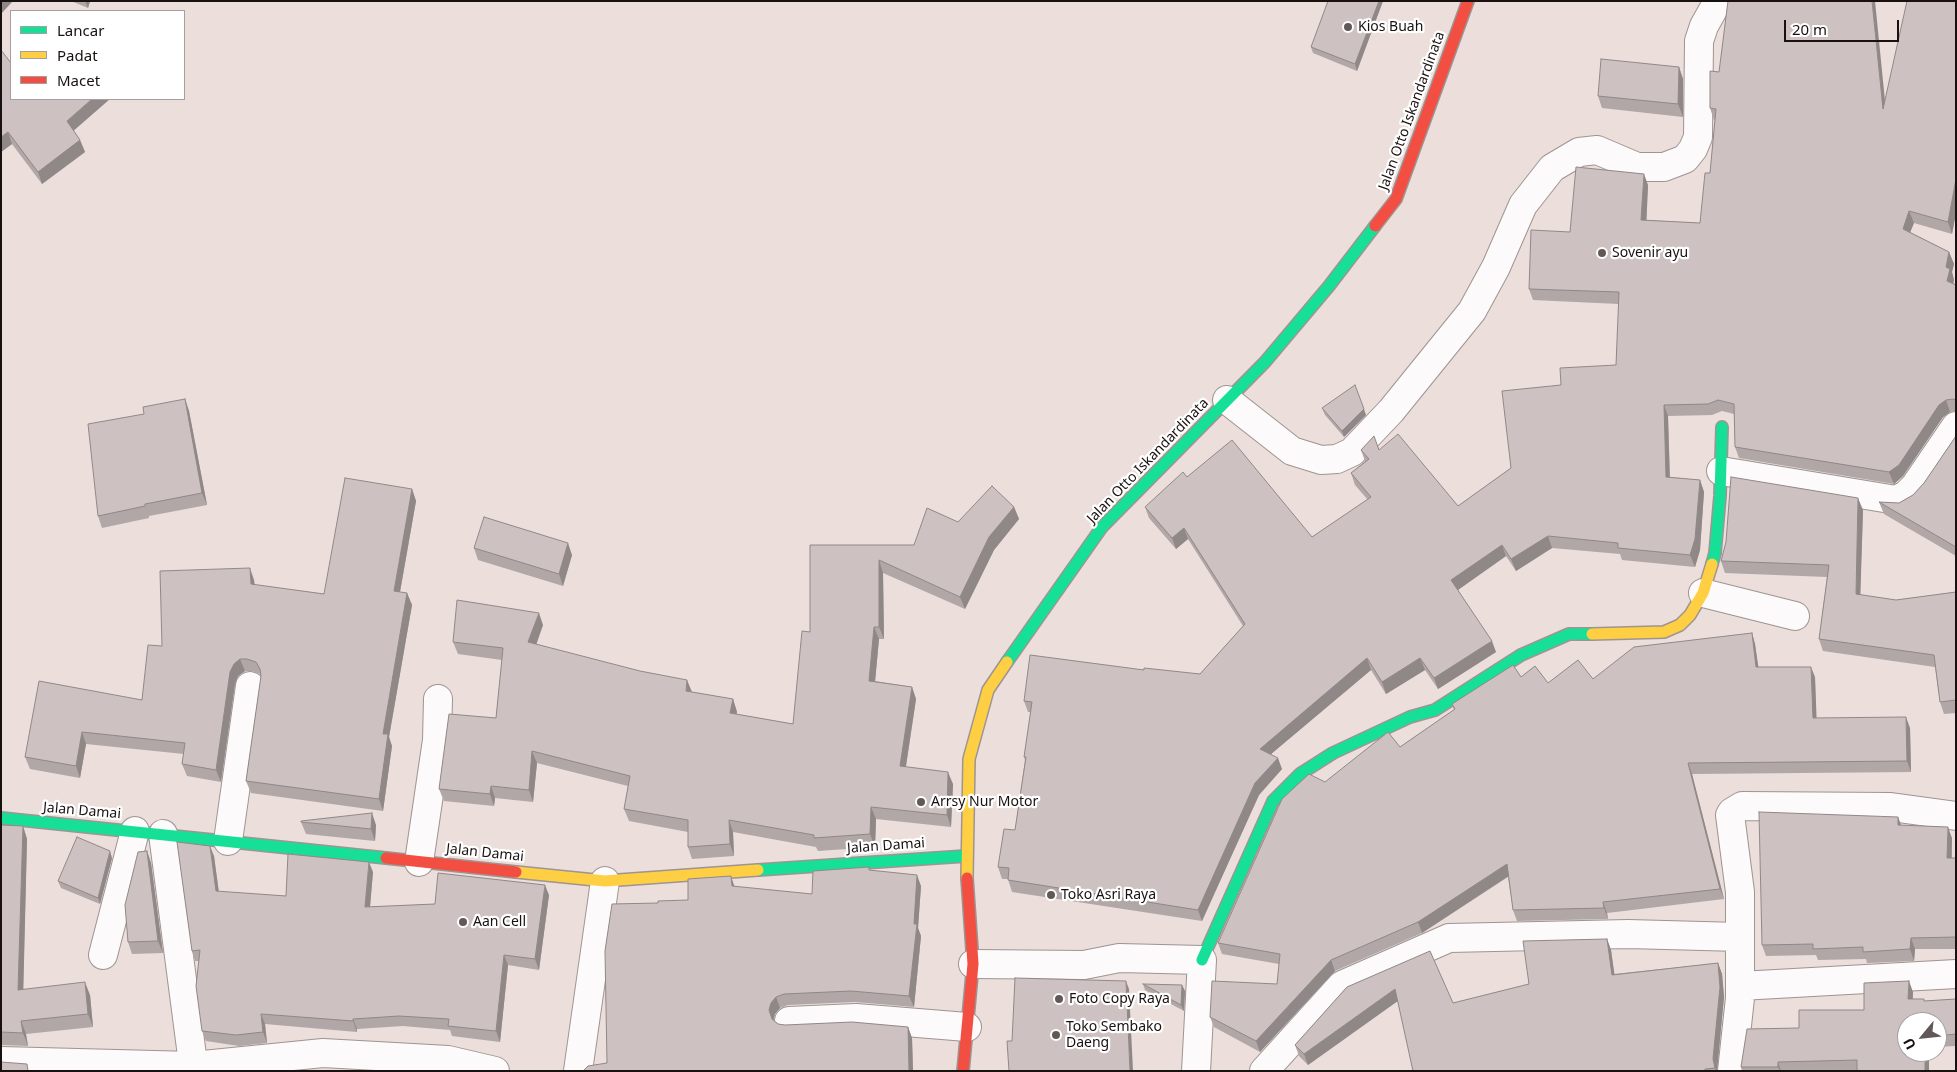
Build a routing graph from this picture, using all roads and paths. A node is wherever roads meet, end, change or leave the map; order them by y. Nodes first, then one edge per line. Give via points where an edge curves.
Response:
1 (1468, 1) edge
2 (1718, 1) edge
3 (1226, 400) junction
4 (1956, 426) edge
5 (1722, 428) dead end
6 (1721, 471) junction
7 (1703, 593) junction
8 (1795, 616) dead end
9 (250, 686) dead end
10 (438, 699) dead end
11 (1956, 816) edge
12 (1, 818) edge
13 (134, 831) junction
14 (163, 834) junction
15 (228, 841) junction
16 (966, 856) junction
17 (419, 862) junction
18 (605, 881) junction
19 (1740, 937) junction
20 (103, 955) dead end
21 (1202, 960) junction
22 (973, 964) junction
23 (1956, 974) edge
24 (1740, 986) junction
25 (789, 1021) dead end
26 (967, 1027) junction
27 (1, 1061) edge
28 (353, 1063) edge
29 (194, 1069) edge
30 (495, 1071) edge
31 (578, 1071) edge
32 (963, 1071) edge
33 (1196, 1071) edge
34 (1264, 1071) edge
35 (1732, 1071) edge

1 - 3 street, Jalan Otto Iskandardinata via 1396,199 1265,362
2 - 3 street via 1699,41 1698,137 1685,159 1664,167 1638,167 1597,150 1579,152 1552,168 1523,205 1496,267 1472,311 1392,411 1352,452 1337,459 1321,460 1292,451
3 - 16 street, Jalan Otto Iskandardinata via 1102,527 988,690 969,759
4 - 6 street via 1915,486 1896,500
5 - 6 street
6 - 7 street via 1716,554
7 - 8 street
7 - 21 street via 1680,625 1664,632 1568,634 1521,655 1435,710 1410,717 1333,753 1300,774 1273,801
9 - 15 street
10 - 17 street via 438,740
11 - 19 street via 1890,806 1742,806 1730,815 1740,892
12 - 13 street, Jalan Damai
13 - 14 street, Jalan Damai
13 - 20 street
14 - 15 street, Jalan Damai
14 - 29 street
15 - 17 street, Jalan Damai
16 - 18 street, Jalan Damai
16 - 22 street, Jalan Otto Iskandardinata
17 - 18 street, Jalan Damai
18 - 31 street
19 - 24 street
19 - 34 street via 1628,934 1449,938 1342,985
21 - 22 street via 1119,958 1084,965
21 - 33 street
22 - 26 street, Jalan Otto Iskandardinata
23 - 24 street
24 - 35 street
25 - 26 street via 856,1018
26 - 32 street, Jalan Otto Iskandardinata
27 - 29 street
28 - 29 street via 323,1053
28 - 30 street via 448,1060

